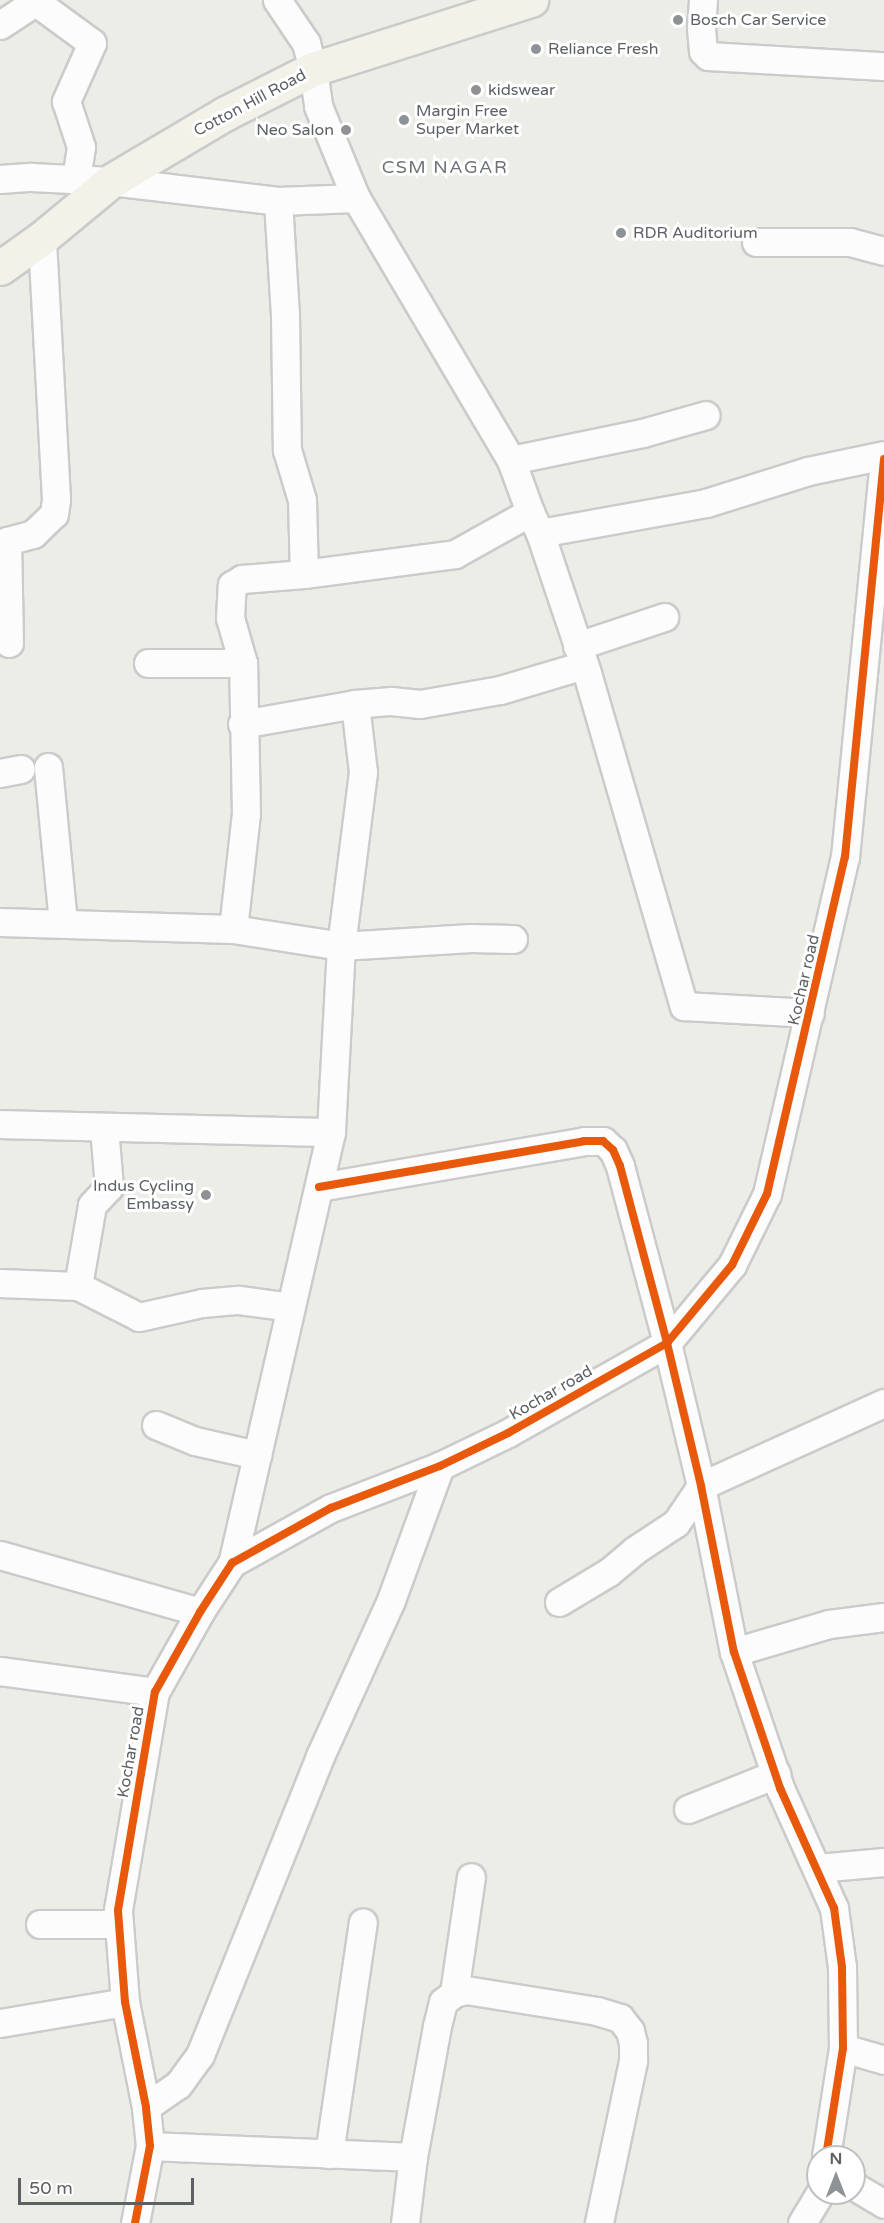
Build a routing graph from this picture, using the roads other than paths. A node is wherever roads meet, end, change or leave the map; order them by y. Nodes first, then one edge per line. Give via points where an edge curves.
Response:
1 (531, 0) edge
2 (703, 0) edge
3 (37, 1) edge
4 (282, 1) edge
5 (0, 26) edge
6 (884, 66) edge
7 (313, 69) junction
8 (0, 179) edge
9 (76, 179) junction
10 (111, 181) junction
11 (356, 198) junction
12 (278, 201) junction
13 (42, 238) junction
14 (756, 242) dead end
15 (884, 251) edge
16 (0, 268) edge
17 (706, 416) dead end
18 (884, 457) edge
19 (511, 460) junction
20 (535, 523) junction
21 (4, 541) edge
22 (304, 574) junction
23 (664, 618) dead end
24 (9, 644) dead end
25 (581, 655) junction
26 (148, 663) dead end
27 (243, 663) junction
28 (355, 704) junction
29 (243, 724) junction
30 (48, 767) dead end
31 (0, 922) edge
32 (63, 923) junction
33 (233, 929) junction
34 (513, 939) dead end
35 (341, 946) junction
36 (810, 1013) junction
37 (0, 1124) edge
38 (104, 1127) junction
39 (331, 1132) junction
40 (319, 1187) junction
41 (0, 1283) edge
42 (78, 1286) junction
43 (291, 1307) junction
44 (667, 1342) junction
45 (884, 1403) edge
46 (156, 1425) dead end
47 (257, 1455) junction
48 (440, 1466) junction
49 (701, 1486) junction
50 (0, 1555) edge
51 (232, 1563) junction
52 (559, 1602) dead end
53 (200, 1612) junction
54 (884, 1617) edge
55 (734, 1652) junction
56 (0, 1671) edge
57 (155, 1692) junction
58 (776, 1774) junction
59 (688, 1809) dead end
60 (884, 1862) edge
61 (817, 1868) junction
62 (471, 1877) dead end
63 (363, 1922) dead end
64 (40, 1924) dead end
65 (119, 1924) junction
66 (454, 1994) junction
67 (125, 2002) junction
68 (0, 2023) edge
69 (843, 2048) junction
70 (884, 2060) edge
71 (146, 2107) junction
72 (828, 2145) edge
73 (150, 2146) junction
74 (329, 2154) junction
75 (414, 2157) junction
76 (866, 2193) edge
77 (884, 2204) edge
78 (813, 2205) edge
79 (135, 2223) edge
80 (405, 2223) edge
81 (599, 2223) edge
82 (802, 2223) edge

1 - 7 main road, Cotton Hill Road
2 - 6 street via 703,51 708,56
3 - 5 street
3 - 9 street via 92,43 66,101 81,147
4 - 7 street via 306,43
7 - 10 main road, Cotton Hill Road via 226,113
7 - 11 street via 318,106
8 - 9 street
9 - 10 street
10 - 12 street
10 - 13 main road, Cotton Hill Road
11 - 12 street
11 - 19 street
12 - 22 street via 285,314 286,450 302,500
13 - 16 main road, Cotton Hill Road
13 - 21 street via 56,499 54,514 33,534
14 - 15 street via 850,242
17 - 19 street
18 - 20 street via 808,471 706,503
18 - 36 street, Kochar road via 845,857
19 - 20 street
20 - 22 street via 455,554
20 - 25 street
21 - 24 street
22 - 27 street via 242,579 232,585 230,618
23 - 25 street
25 - 28 street via 500,690 420,704
25 - 36 street via 684,1006
26 - 27 street
27 - 29 street
28 - 29 street
28 - 35 street via 363,772
29 - 33 street via 246,814
30 - 32 street
31 - 32 street
32 - 33 street
33 - 35 street
34 - 35 street
35 - 39 street
36 - 44 street, Kochar road via 767,1194 732,1265
37 - 38 street
38 - 39 street
38 - 42 street via 109,1187 92,1205
39 - 40 street
40 - 43 street
40 - 44 street via 603,1140 620,1166
41 - 42 street
42 - 43 street via 139,1317 202,1303 239,1300
43 - 47 street
44 - 48 street, Kochar road via 508,1433
44 - 49 street
45 - 49 street
46 - 47 street via 195,1441
47 - 51 street
48 - 51 street, Kochar road via 330,1508
48 - 71 street via 392,1600 320,1756 200,2055 178,2085
49 - 52 street via 676,1523 609,1572
49 - 55 street
50 - 53 street
51 - 53 street, Kochar road
53 - 57 street, Kochar road
54 - 55 street via 829,1624
55 - 58 street
56 - 57 street
57 - 65 street, Kochar road via 118,1910
58 - 59 street
58 - 61 street
60 - 61 street
61 - 69 street via 834,1908 842,1967
62 - 66 street
63 - 74 street
64 - 65 street
65 - 67 street, Kochar road
66 - 75 street via 443,2002 439,2018
66 - 81 street via 466,1990 597,2011 620,2018 630,2031 633,2061
67 - 68 street
67 - 71 street, Kochar road
69 - 70 street
69 - 72 street
71 - 73 street, Kochar road
73 - 74 street
73 - 79 street, Kochar road
74 - 75 street
75 - 80 street
76 - 77 street
78 - 82 street

